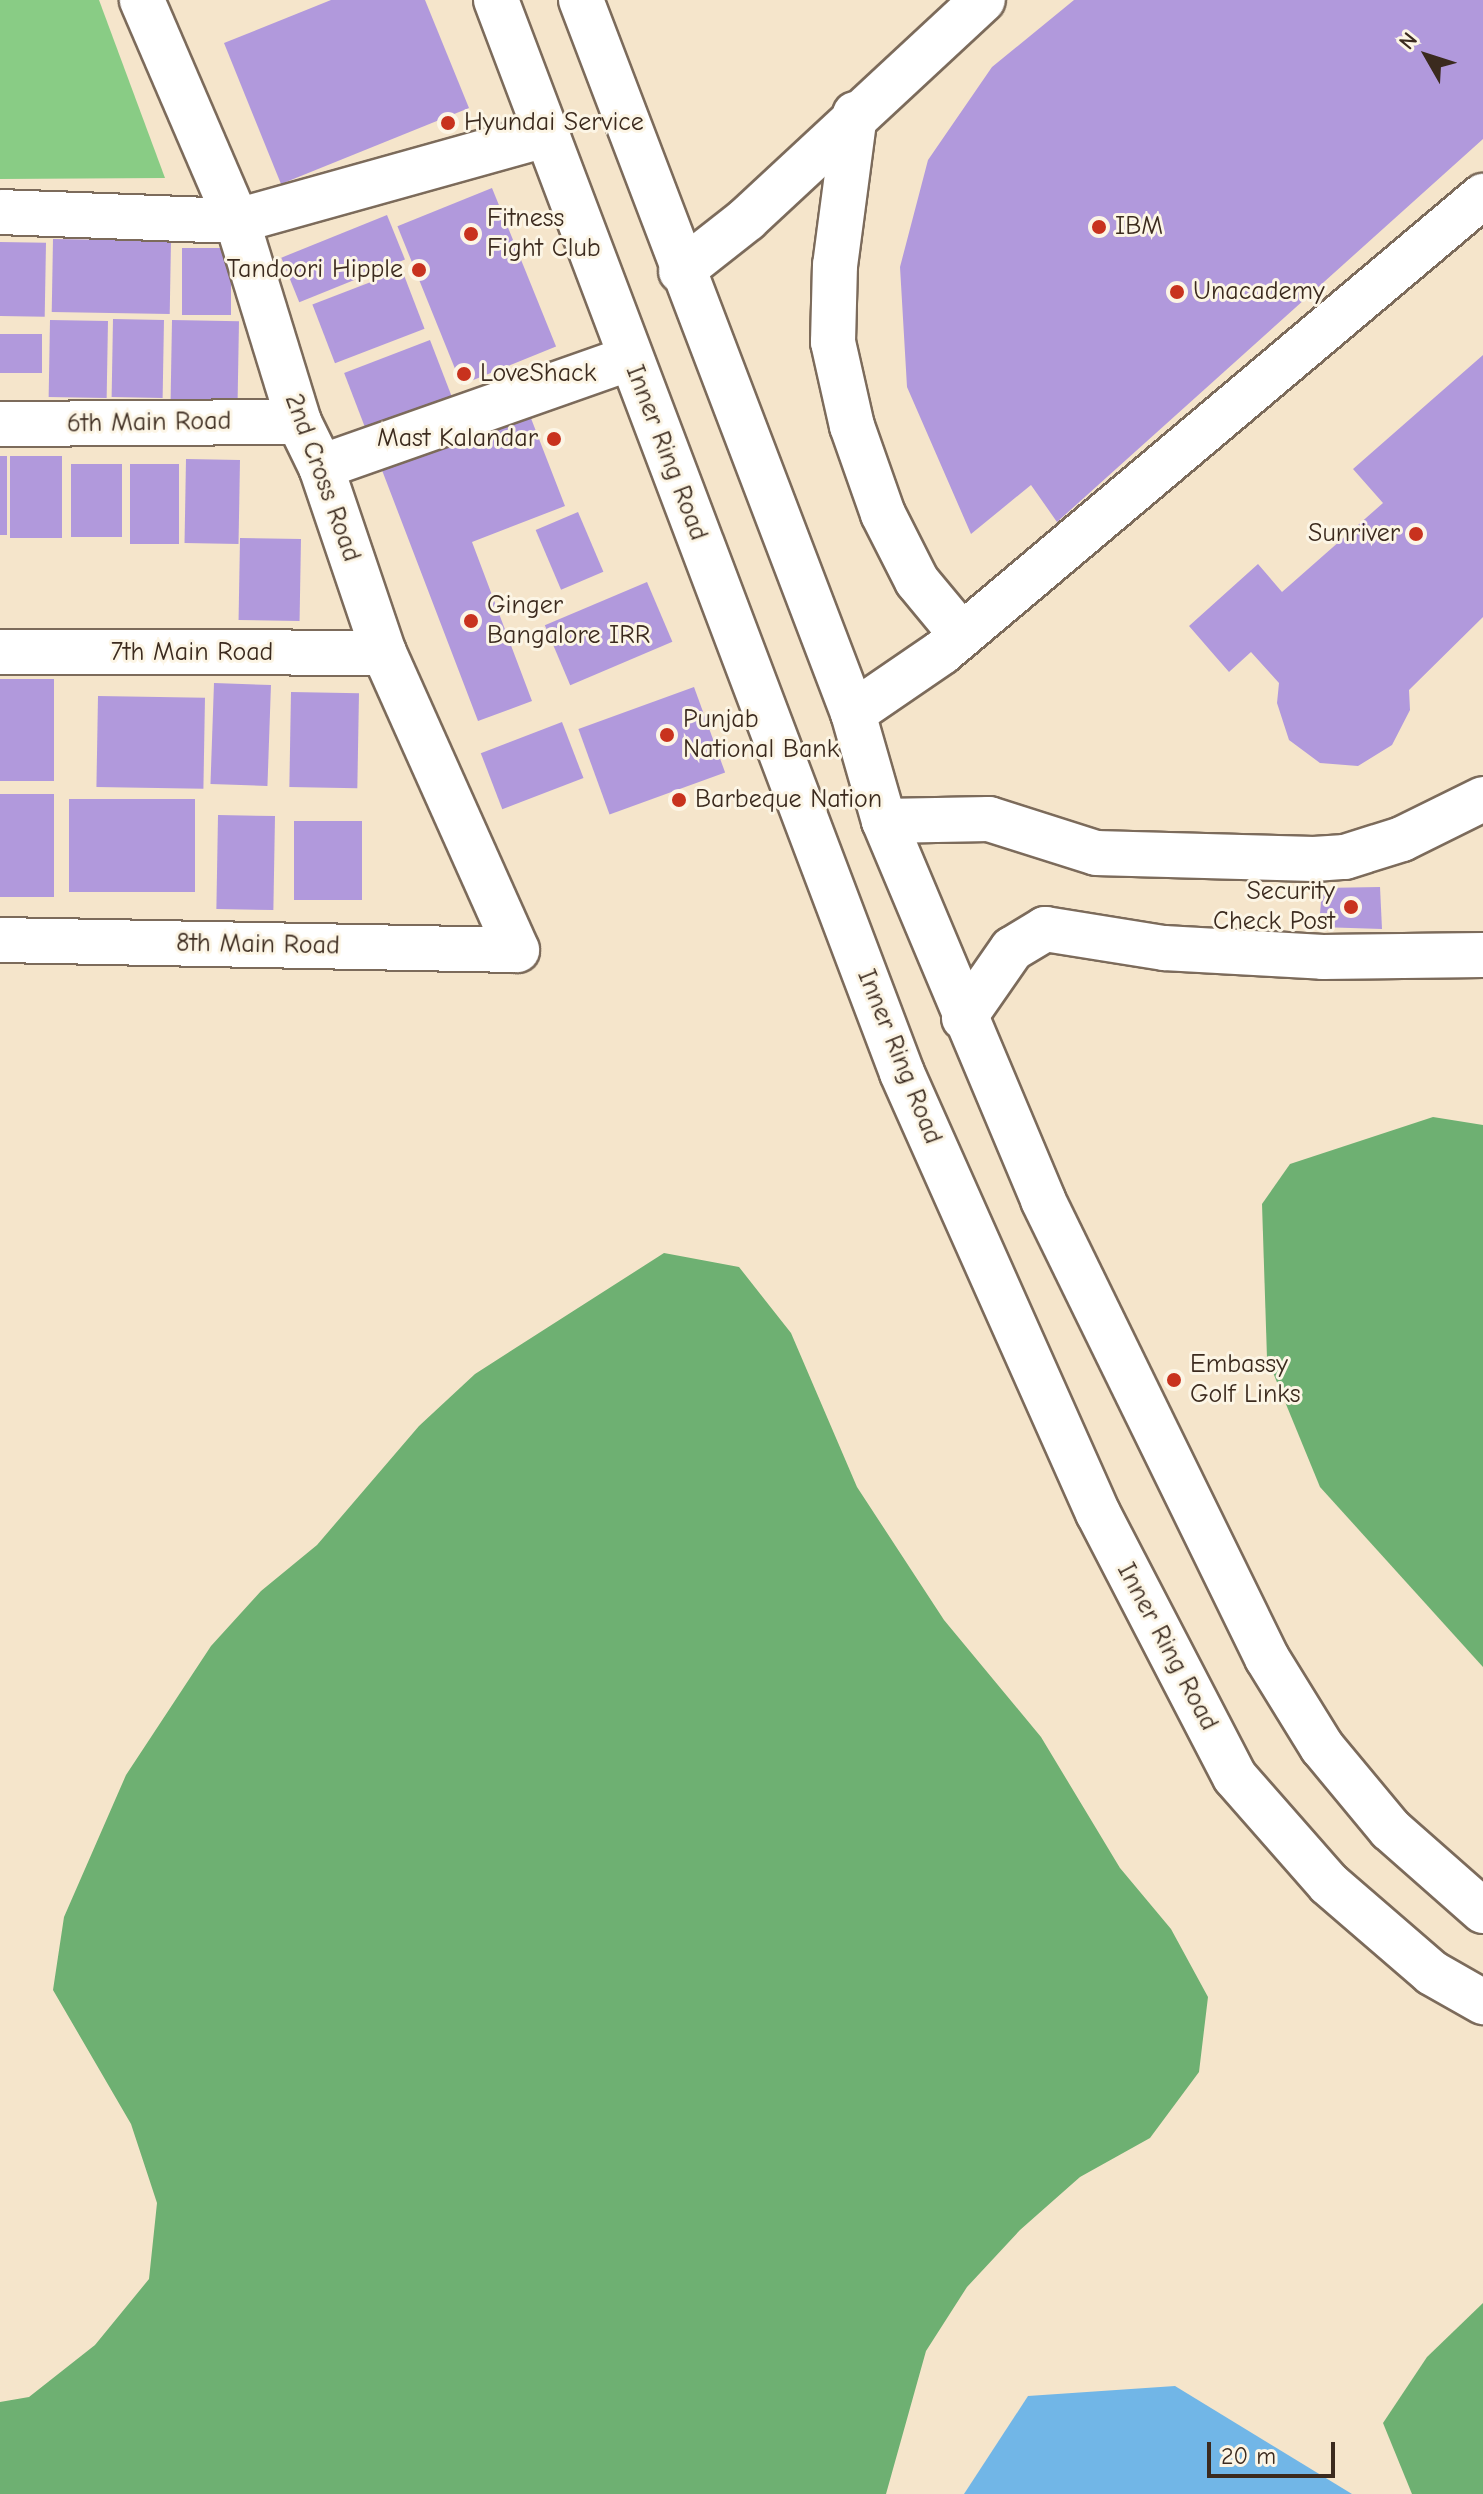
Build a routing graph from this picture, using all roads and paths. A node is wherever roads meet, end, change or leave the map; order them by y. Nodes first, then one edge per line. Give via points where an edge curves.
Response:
1 (142, 0) edge
2 (496, 0) edge
3 (581, 0) edge
4 (983, 0) edge
5 (855, 114) junction
6 (548, 134) junction
7 (1483, 196) edge
8 (0, 212) edge
9 (237, 221) junction
10 (681, 271) junction
11 (630, 358) junction
12 (299, 422) junction
13 (0, 424) edge
14 (321, 467) junction
15 (961, 634) junction
16 (0, 652) edge
17 (384, 653) junction
18 (853, 713) junction
19 (1483, 799) edge
20 (884, 821) junction
21 (0, 940) edge
22 (517, 950) joint
23 (1483, 955) edge
24 (964, 1018) junction
25 (1483, 1911) edge
26 (1483, 2002) edge

1 - 9 main road, 2nd Cross Road
2 - 6 main road, Inner Ring Road
3 - 10 main road
4 - 5 main road
5 - 10 main road via 747,219
5 - 15 main road via 835,265 833,342 852,426 883,514 917,581
6 - 9 main road
6 - 11 main road, Inner Ring Road
7 - 15 main road
8 - 9 main road
9 - 12 main road, 2nd Cross Road
10 - 18 main road
11 - 14 main road
11 - 26 main road, Inner Ring Road via 902,1073 1105,1527 1235,1777 1329,1884 1432,1973
12 - 13 main road, 6th Main Road
12 - 14 main road, 2nd Cross Road
14 - 17 main road, 2nd Cross Road
15 - 18 main road
16 - 17 main road, 7th Main Road
17 - 22 main road, 2nd Cross Road
18 - 20 main road
19 - 20 main road via 1402,839 1345,857 1314,859 1096,853 989,819
20 - 24 main road
21 - 22 main road, 8th Main Road
23 - 24 main road via 1323,957 1180,949 1045,929 1012,949
24 - 25 main road via 1043,1200 1267,1658 1322,1747 1390,1829

